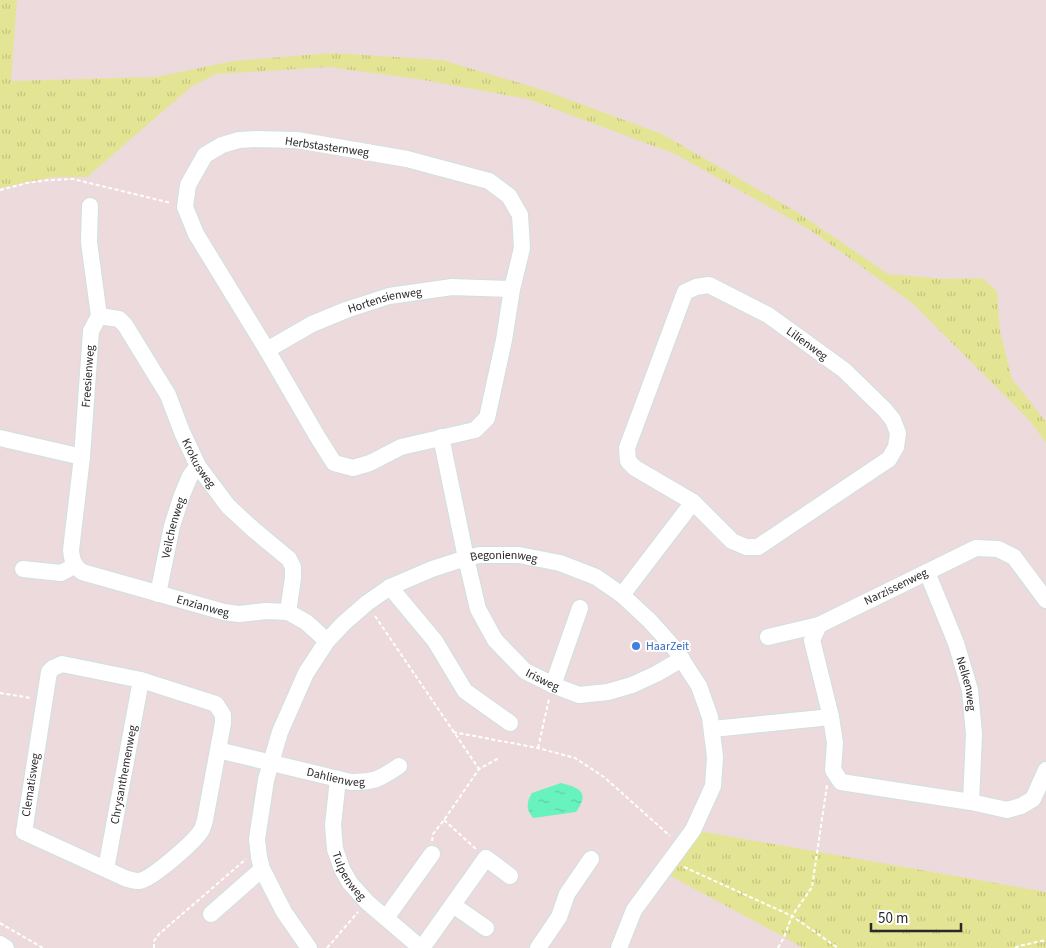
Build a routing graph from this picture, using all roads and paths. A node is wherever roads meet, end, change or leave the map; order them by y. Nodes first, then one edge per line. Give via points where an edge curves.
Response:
1 (0, 190) edge
2 (90, 206) dead end
3 (185, 207) junction
4 (512, 289) junction
5 (99, 316) junction
6 (267, 350) junction
7 (441, 437) junction
8 (0, 438) edge
9 (82, 457) junction
10 (198, 466) junction
11 (693, 502) junction
12 (466, 558) junction
13 (74, 566) junction
14 (23, 568) dead end
15 (927, 572) junction
16 (390, 587) junction
17 (158, 594) junction
18 (622, 595) junction
19 (1046, 600) edge
20 (367, 603) junction
21 (580, 608) dead end
22 (288, 612) junction
23 (819, 625) junction
24 (768, 637) dead end
25 (327, 641) junction
26 (682, 660) junction
27 (141, 680) junction
28 (553, 686) junction
29 (0, 693) edge
30 (45, 701) junction
31 (832, 717) junction
32 (510, 723) dead end
33 (713, 729) junction
34 (453, 732) junction
35 (538, 748) junction
36 (218, 750) junction
37 (499, 758) dead end
38 (270, 763) junction
39 (399, 766) dead end
40 (479, 769) junction
41 (833, 770) junction
42 (1046, 770) edge
43 (338, 779) junction
44 (971, 802) junction
45 (444, 820) junction
46 (682, 847) junction
47 (258, 849) junction
48 (432, 854) joint
49 (486, 858) junction
50 (591, 859) dead end
51 (671, 861) junction
52 (106, 869) junction
53 (262, 869) junction
54 (510, 876) dead end
55 (367, 902) junction
56 (453, 905) junction
57 (211, 914) dead end
58 (792, 916) junction
59 (386, 918) junction
60 (0, 923) edge
61 (486, 928) dead end
62 (1046, 940) edge
63 (0, 944) edge
64 (6, 948) edge
65 (43, 948) edge
66 (154, 948) edge
67 (309, 948) edge
68 (327, 948) edge
69 (422, 948) edge
70 (538, 948) edge
71 (619, 948) edge
72 (778, 948) edge
73 (838, 948) edge
74 (1015, 948) edge

1 - 3 path via 27,183 73,179
2 - 5 street, Freesienweg via 89,242
3 - 4 street, Herbstasternweg via 188,184 206,155 239,140 297,140 407,159 489,181 509,196 520,215 522,248
3 - 6 street, Herbstasternweg via 196,234
4 - 6 street, Hortensienweg via 452,286 389,296 312,324
4 - 7 street, Herbstasternweg via 487,418 475,430
5 - 9 street, Freesienweg via 91,331
5 - 10 street, Krokusweg via 118,319 134,338 168,395
6 - 7 street, Herbstasternweg via 334,463 353,468 401,447
7 - 12 street
8 - 9 street
9 - 13 street via 71,550
10 - 17 street, Veilchenweg via 190,476 172,526
10 - 22 street, Krokusweg via 228,506 289,558 293,572
11 - 11 street, Lilienweg via 732,541 746,547 758,547 889,459 896,447 898,433 885,410 844,370 768,315 709,285 685,292 627,448 628,461 635,468
11 - 18 street
12 - 16 street, Begonienweg
12 - 18 street, Begonienweg via 519,555 560,563 596,577
12 - 28 street, Irisweg via 478,609 495,640 525,671
13 - 14 street via 61,573
13 - 17 street, Enzianweg via 82,572
15 - 19 street, Narzissenweg via 976,548 998,549 1014,557
15 - 23 street, Narzissenweg
15 - 44 street, Nelkenweg via 956,643 970,690 974,734
16 - 20 street, Begonienweg
16 - 32 street via 435,641 465,690
17 - 22 street, Enzianweg via 224,612
18 - 26 street, Begonienweg via 650,621
20 - 25 street, Begonienweg
20 - 34 path
21 - 28 street
22 - 25 street, Enzianweg via 306,622
23 - 24 street, Narzissenweg
23 - 31 street via 812,640
25 - 38 street, Begonienweg via 295,696
26 - 28 street, Irisweg via 632,685 608,692 579,695
26 - 33 street, Begonienweg via 699,686
27 - 30 street, Clematisweg via 62,664 49,672
27 - 36 street, Clematisweg via 216,704 223,715
27 - 52 street, Chrysanthemenweg
28 - 35 path
29 - 30 path
30 - 52 street, Clematisweg via 24,832
31 - 33 street
31 - 41 street via 835,743
33 - 46 street, Begonienweg via 713,786
34 - 35 path
34 - 40 path
35 - 46 path via 575,758 604,777
36 - 38 street
36 - 52 street, Clematisweg via 205,820 192,843 139,882
37 - 40 path
38 - 43 street, Dahlienweg
38 - 47 street, Begonienweg
39 - 43 street, Dahlienweg via 371,782
40 - 45 path
41 - 44 street via 841,782
41 - 58 path via 827,783 812,887
42 - 44 street via 1033,799 1021,806 1008,810
43 - 55 street, Tulpenweg via 333,825 335,849 350,883
45 - 48 path via 433,834
45 - 49 path
46 - 51 street, Begonienweg
47 - 53 street, Begonienweg
47 - 66 path via 159,934
48 - 59 street
49 - 54 street
49 - 56 street
50 - 70 street via 567,894 559,917
51 - 58 path
51 - 71 street, Begonienweg via 634,910
53 - 57 street
53 - 67 street, Begonienweg via 284,912
55 - 59 street, Tulpenweg
55 - 68 path
56 - 61 street
56 - 69 street
58 - 72 path
58 - 73 path
59 - 69 street, Tulpenweg
60 - 65 path
62 - 74 path
63 - 64 street

